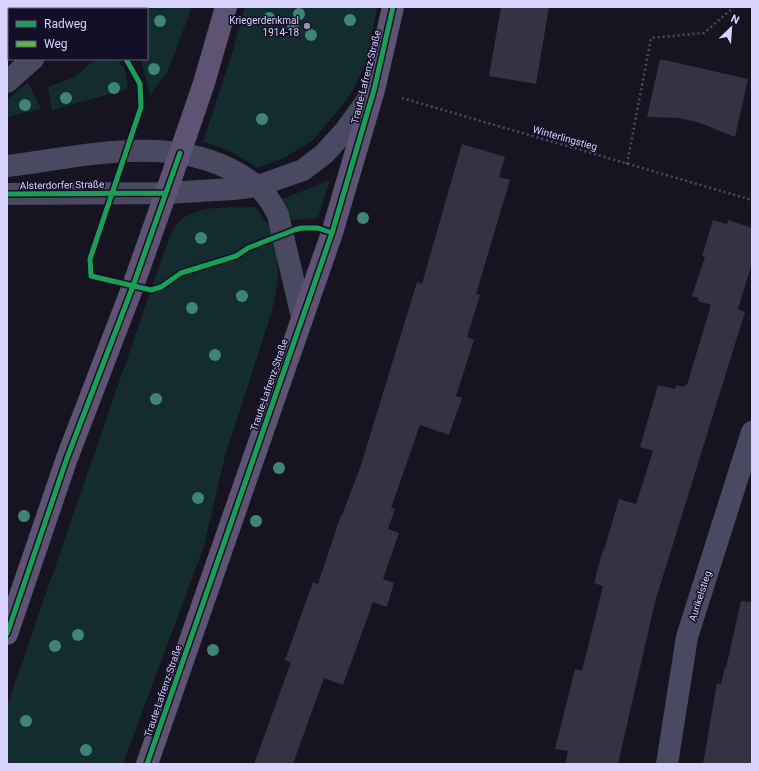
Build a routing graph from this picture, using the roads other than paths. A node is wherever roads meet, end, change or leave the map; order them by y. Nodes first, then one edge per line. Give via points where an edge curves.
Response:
1 (226, 7) edge
2 (393, 7) edge
3 (32, 60) edge
4 (7, 82) edge
5 (374, 90) junction
6 (180, 153) junction
7 (7, 166) edge
8 (258, 186) junction
9 (166, 193) junction
10 (7, 194) edge
11 (302, 317) junction
12 (752, 432) edge
13 (7, 634) edge
14 (147, 764) edge
15 (667, 764) edge

1 - 6 main road
2 - 5 main road, Traute-Lafrenz-Straße
3 - 4 street
5 - 8 street, Alsterdorfer Straße via 345,131 324,154 303,170
5 - 11 main road, Traute-Lafrenz-Straße via 332,233
6 - 7 street via 126,151
6 - 8 street via 211,160
6 - 9 main road
8 - 9 street, Alsterdorfer Straße
8 - 11 street via 273,204 278,215
9 - 10 street, Alsterdorfer Straße
9 - 13 main road via 67,458
11 - 14 main road, Traute-Lafrenz-Straße
12 - 15 street, Aurikelstieg via 687,637

